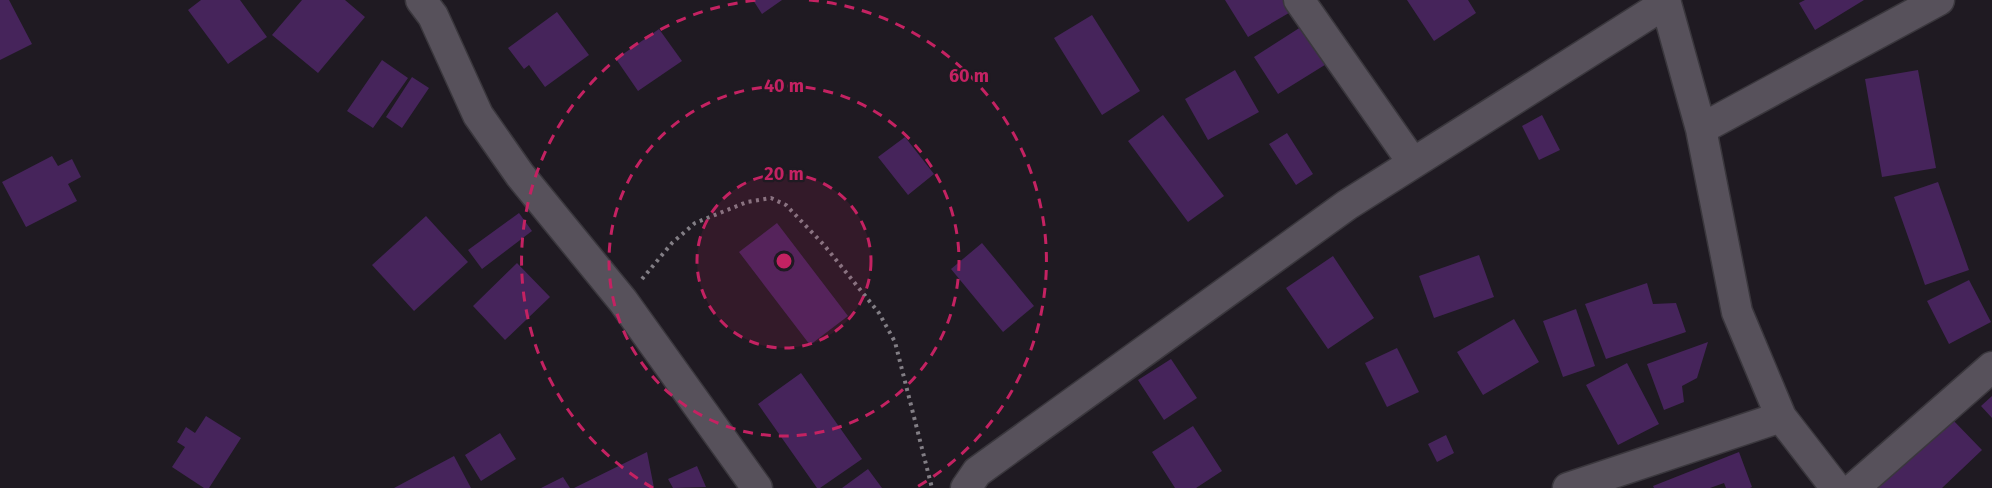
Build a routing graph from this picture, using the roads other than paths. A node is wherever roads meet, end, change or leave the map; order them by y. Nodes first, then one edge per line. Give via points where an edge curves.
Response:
1 (421, 0) edge
2 (1299, 0) edge
3 (1939, 0) edge
4 (1666, 2) edge
5 (1701, 129) junction
6 (1413, 163) junction
7 (1992, 366) edge
8 (1781, 417) junction
9 (757, 488) edge
10 (966, 488) edge
11 (1568, 488) edge
12 (1836, 488) edge
13 (1854, 488) edge

1 - 9 street via 433,16 478,115 520,175 623,301
2 - 6 street
3 - 5 street
4 - 5 street
4 - 6 street
5 - 8 street via 1737,312
6 - 10 street via 1347,205 986,465
7 - 13 street
8 - 11 street
8 - 12 street

